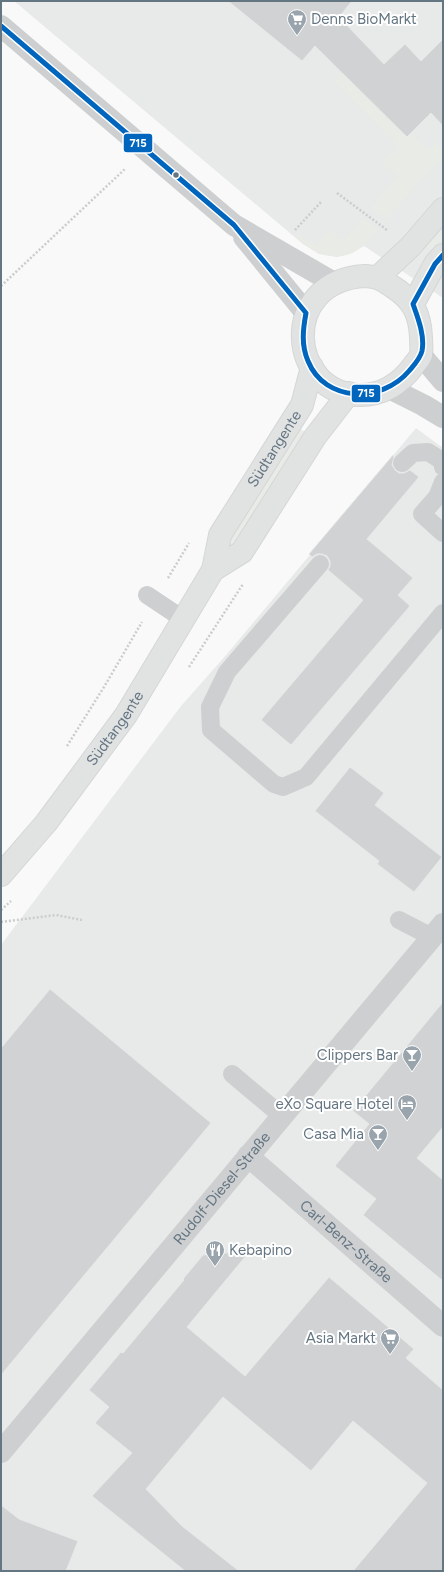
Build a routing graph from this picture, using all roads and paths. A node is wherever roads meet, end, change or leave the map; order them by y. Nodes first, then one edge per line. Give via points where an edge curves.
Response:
1 (1, 26) edge
2 (146, 150) junction
3 (337, 193) dead end
4 (322, 201) dead end
5 (443, 209) edge
6 (234, 225) junction
7 (292, 233) dead end
8 (391, 233) dead end
9 (443, 255) edge
10 (378, 277) junction
11 (334, 283) junction
12 (1, 286) edge
13 (413, 304) junction
14 (306, 313) junction
15 (421, 355) junction
16 (312, 367) junction
17 (443, 381) edge
18 (389, 388) junction
19 (349, 393) junction
20 (443, 417) edge
21 (402, 463) dead end
22 (443, 467) edge
23 (443, 482) edge
24 (443, 533) edge
25 (320, 564) dead end
26 (213, 570) junction
27 (147, 595) dead end
28 (443, 613) edge
29 (183, 619) junction
30 (1, 875) edge
31 (82, 920) dead end
32 (399, 920) dead end
33 (1, 922) edge
34 (437, 930) edge
35 (232, 1074) dead end
36 (282, 1116) junction
37 (248, 1156) junction
38 (443, 1326) edge
39 (1, 1452) edge

1 - 2 street
2 - 6 street
2 - 12 path
3 - 8 path
4 - 7 path
5 - 10 main road via 410,247
6 - 11 street
6 - 14 street
9 - 13 main road via 435,264
10 - 11 main road via 354,277
10 - 13 main road via 405,294
11 - 14 main road via 314,298
13 - 15 main road via 421,328
14 - 16 main road via 303,343
15 - 17 street
15 - 18 main road via 399,382
16 - 19 main road via 320,379
16 - 26 main road, Südtangente via 302,405 220,535
18 - 19 main road via 370,394
18 - 20 street
19 - 26 main road, Südtangente via 315,437 242,552
21 - 22 lane via 413,453 428,452 442,461
23 - 24 lane via 437,497 422,514
25 - 28 lane via 227,672 210,706 211,730 274,784 283,787 306,777
26 - 29 main road, Südtangente
27 - 29 lane
29 - 30 main road, Südtangente via 126,715 46,823
31 - 33 path via 56,915
32 - 34 lane
34 - 36 street, Rudolf-Diesel-Straße
35 - 36 lane
36 - 37 street, Rudolf-Diesel-Straße
37 - 38 street, Carl-Benz-Straße
37 - 39 street, Rudolf-Diesel-Straße

